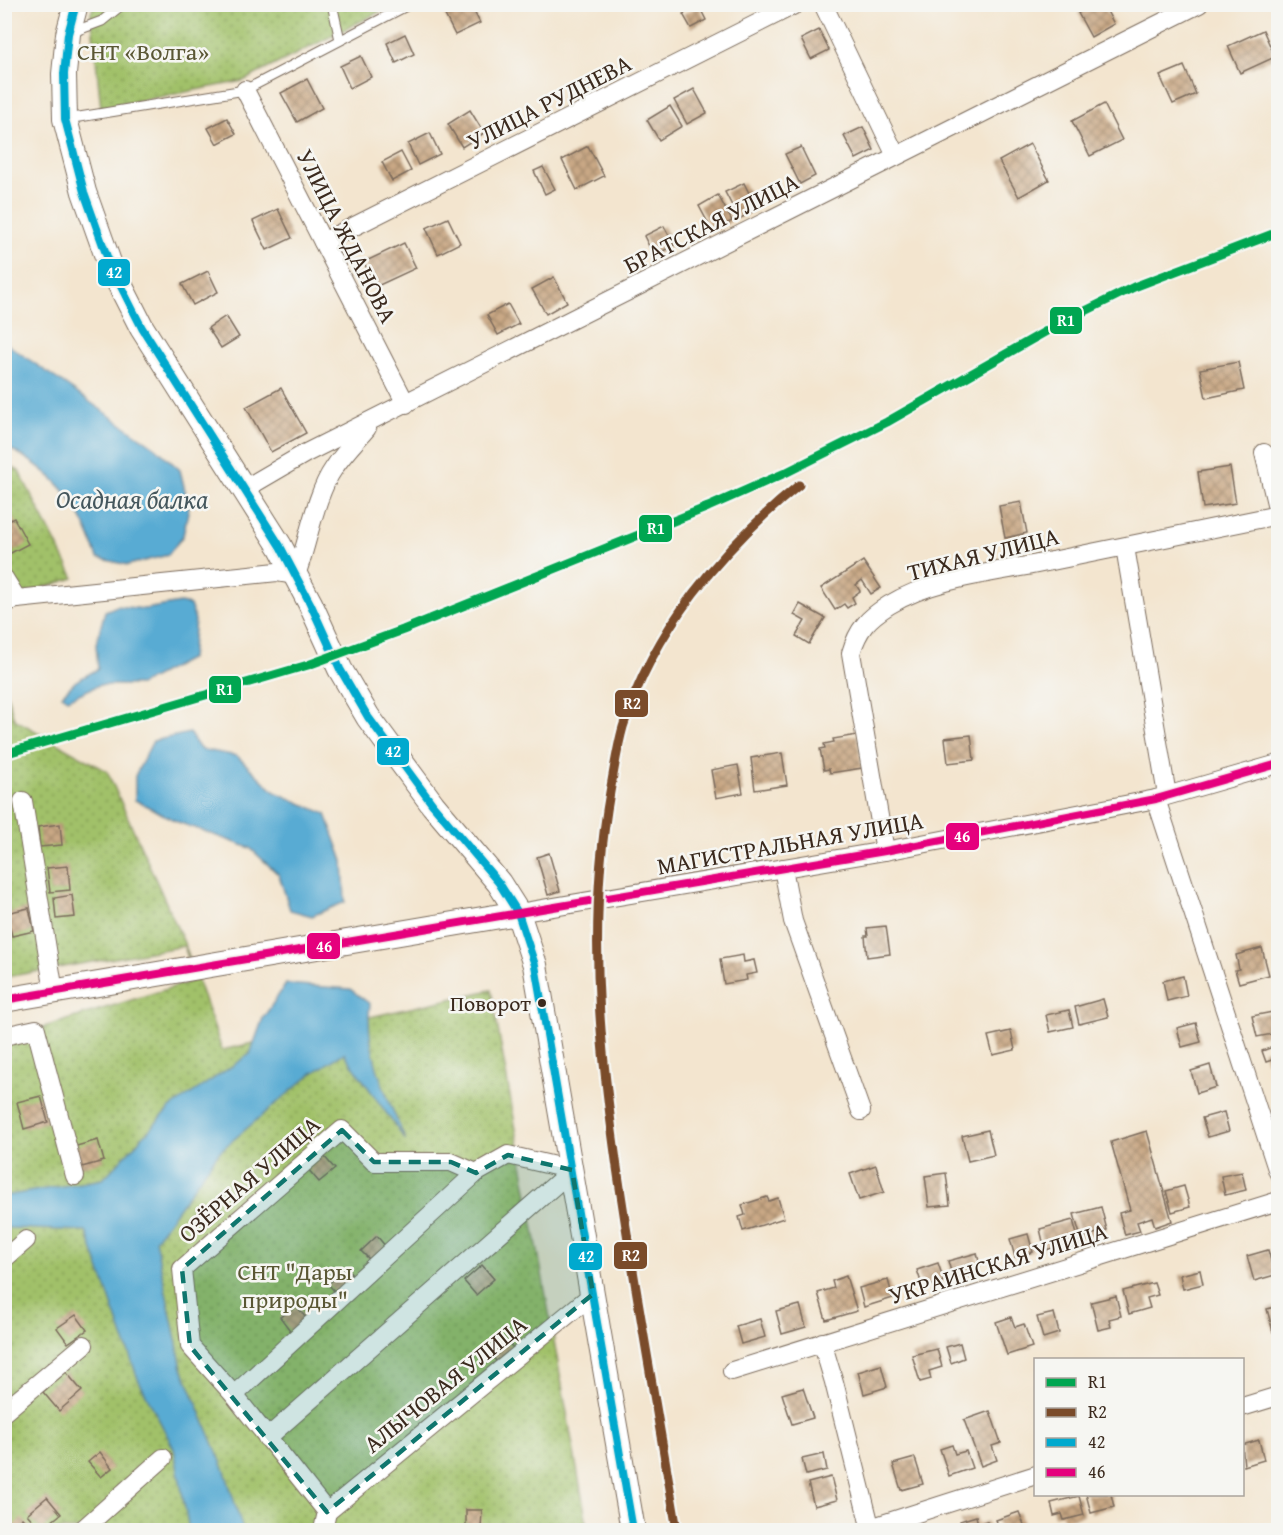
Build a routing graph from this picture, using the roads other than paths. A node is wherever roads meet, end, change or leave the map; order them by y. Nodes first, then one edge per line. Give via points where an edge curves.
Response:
1 (76, 4) edge
2 (123, 4) edge
3 (332, 4) edge
4 (410, 4) edge
5 (796, 4) edge
6 (823, 4) edge
7 (1199, 4) edge
8 (68, 34) junction
9 (340, 40) junction
10 (245, 90) junction
11 (65, 119) junction
12 (896, 156) junction
13 (323, 242) junction
14 (406, 404) junction
15 (372, 422) junction
16 (1264, 453) dead end
17 (246, 488) junction
18 (1278, 514) edge
19 (1125, 547) junction
20 (296, 575) junction
21 (4, 578) edge
22 (11, 601) edge
23 (1278, 764) edge
24 (1161, 797) junction
25 (23, 801) dead end
26 (885, 851) junction
27 (783, 868) junction
28 (518, 913) junction
29 (54, 992) junction
30 (4, 1000) edge
31 (4, 1036) edge
32 (861, 1111) dead end
33 (572, 1170) junction
34 (1278, 1172) edge
35 (476, 1173) junction
36 (75, 1176) dead end
37 (1278, 1201) edge
38 (26, 1240) dead end
39 (4, 1259) edge
40 (593, 1294) junction
41 (822, 1342) junction
42 (84, 1345) dead end
43 (732, 1371) dead end
44 (234, 1395) junction
45 (1278, 1396) edge
46 (1244, 1406) edge
47 (4, 1412) edge
48 (267, 1438) junction
49 (163, 1458) dead end
50 (1034, 1474) edge
51 (327, 1512) junction
52 (870, 1529) edge
53 (82, 1530) edge
54 (323, 1530) edge
55 (633, 1530) edge

1 - 8 street
2 - 8 lane via 102,21
3 - 9 lane
4 - 9 lane
5 - 13 street, УЛИЦА РУДНЕВА
6 - 12 street
7 - 12 street, БРАТСКАЯ УЛИЦА
8 - 11 street
9 - 10 lane
10 - 11 lane
10 - 13 street, УЛИЦА ЖДАНОВА
11 - 17 street via 84,192 110,265 142,328
12 - 14 street, БРАТСКАЯ УЛИЦА
13 - 14 street, УЛИЦА ЖДАНОВА
14 - 15 street, БРАТСКАЯ УЛИЦА
15 - 17 street, БРАТСКАЯ УЛИЦА via 306,453
15 - 20 street via 333,469
16 - 18 street, ТИХАЯ УЛИЦА
17 - 20 street
18 - 19 street, ТИХАЯ УЛИЦА
19 - 24 street
19 - 26 street, ТИХАЯ УЛИЦА via 921,590 890,604 857,633 852,653
20 - 22 street via 277,572
20 - 28 street via 340,669 368,717 433,805 499,883
21 - 22 street
23 - 24 street, МАГИСТРАЛЬНАЯ УЛИЦА
24 - 26 street, МАГИСТРАЛЬНАЯ УЛИЦА
24 - 34 street
25 - 29 street
26 - 27 street, МАГИСТРАЛЬНАЯ УЛИЦА
27 - 28 street, МАГИСТРАЛЬНАЯ УЛИЦА
27 - 32 street via 793,921
28 - 29 street
28 - 33 street via 535,965
29 - 30 street
31 - 36 street via 36,1029
33 - 35 street via 508,1155
33 - 40 street
33 - 48 street
35 - 44 street
35 - 44 street, ОЗЁРНАЯ УЛИЦА via 450,1162 374,1162 342,1130 182,1269 190,1346
37 - 41 street, УКРАИНСКАЯ УЛИЦА
38 - 39 street
40 - 51 street, АЛЫЧОВАЯ УЛИЦА
40 - 55 street
41 - 43 street, УКРАИНСКАЯ УЛИЦА
41 - 52 street
42 - 47 street
44 - 48 street
45 - 46 street
48 - 51 street
49 - 53 street
50 - 52 street
51 - 54 street

